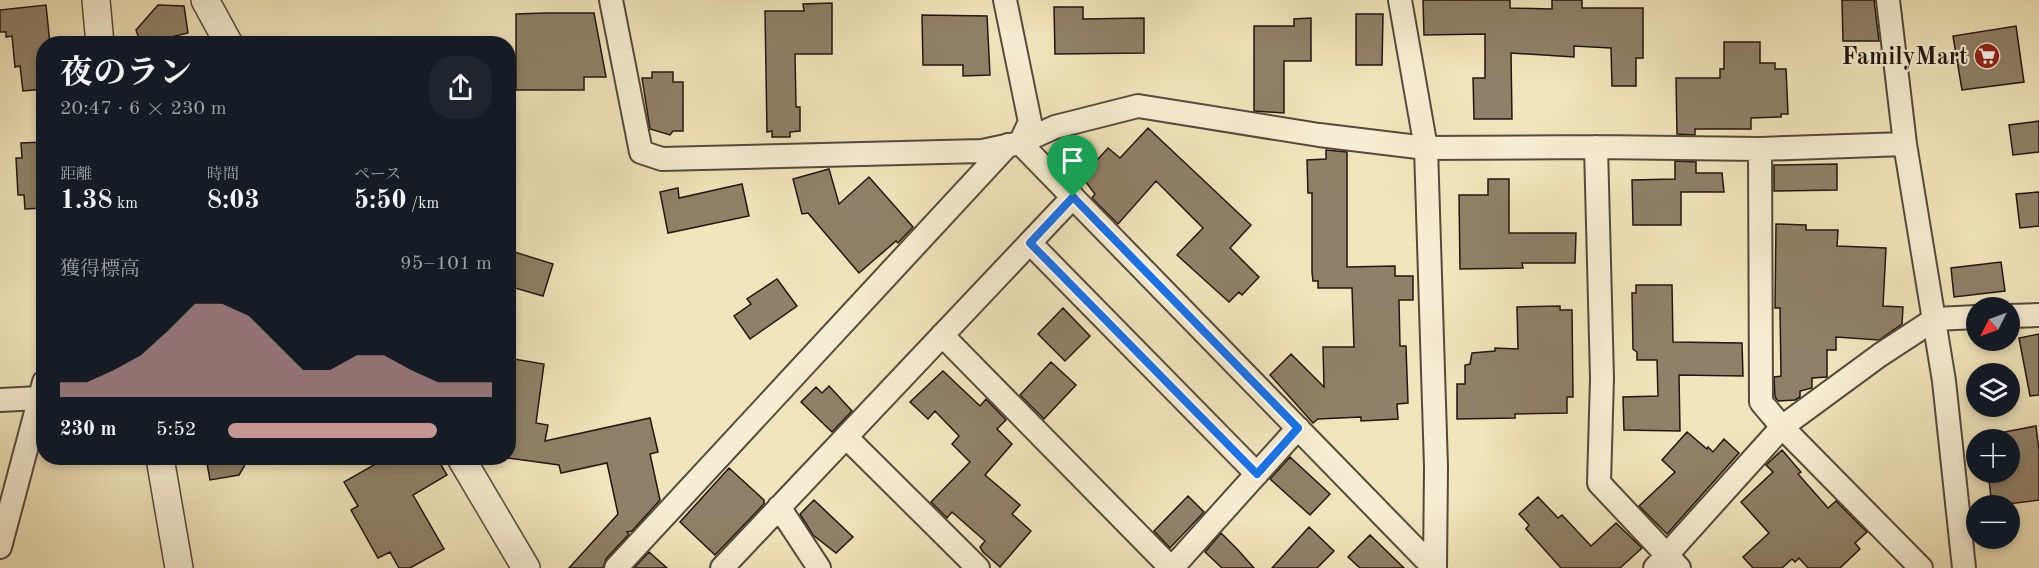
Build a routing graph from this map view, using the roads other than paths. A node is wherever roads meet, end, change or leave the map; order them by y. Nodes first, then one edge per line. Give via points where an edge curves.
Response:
1 (96, 0) edge
2 (206, 0) edge
3 (611, 0) edge
4 (1005, 0) edge
5 (1400, 0) edge
6 (1888, 0) edge
7 (99, 36) edge
8 (225, 36) edge
9 (1014, 144) junction
10 (1905, 144) junction
11 (1596, 147) junction
12 (1426, 148) junction
13 (1760, 150) junction
14 (1073, 197) junction
15 (1030, 243) junction
16 (2039, 315) edge
17 (2020, 316) edge
18 (1966, 318) edge
19 (1935, 319) junction
20 (942, 335) junction
21 (36, 391) edge
22 (0, 400) edge
23 (36, 409) edge
24 (1782, 427) junction
25 (1298, 428) junction
26 (846, 437) junction
27 (161, 465) edge
28 (465, 465) edge
29 (1257, 474) junction
30 (779, 507) junction
31 (0, 547) edge
32 (1666, 564) edge
33 (1432, 567) edge
34 (178, 568) edge
35 (526, 568) edge
36 (616, 568) edge
37 (722, 568) edge
38 (819, 568) edge
39 (978, 568) edge
40 (1172, 568) edge
41 (1921, 568) edge
42 (1964, 568) edge

1 - 7 street
2 - 8 street
3 - 9 street via 641,152 662,159 982,151
4 - 9 street via 1030,122
5 - 12 street
6 - 10 street
9 - 12 street via 1055,127 1138,106
9 - 14 street
9 - 36 street
10 - 13 street
10 - 19 street
11 - 12 street
11 - 13 street
11 - 32 street via 1602,378 1599,483
12 - 33 street via 1436,467
13 - 24 street via 1761,402
14 - 15 street
14 - 25 street
15 - 20 street
15 - 29 street
16 - 17 street
18 - 19 street
19 - 24 street
19 - 42 street
20 - 26 street
20 - 40 street
21 - 22 street
23 - 31 street
24 - 32 street
24 - 41 street
25 - 29 street
25 - 33 street
26 - 30 street
26 - 39 street
27 - 34 street
28 - 35 street
29 - 40 street
30 - 37 street
30 - 38 street

